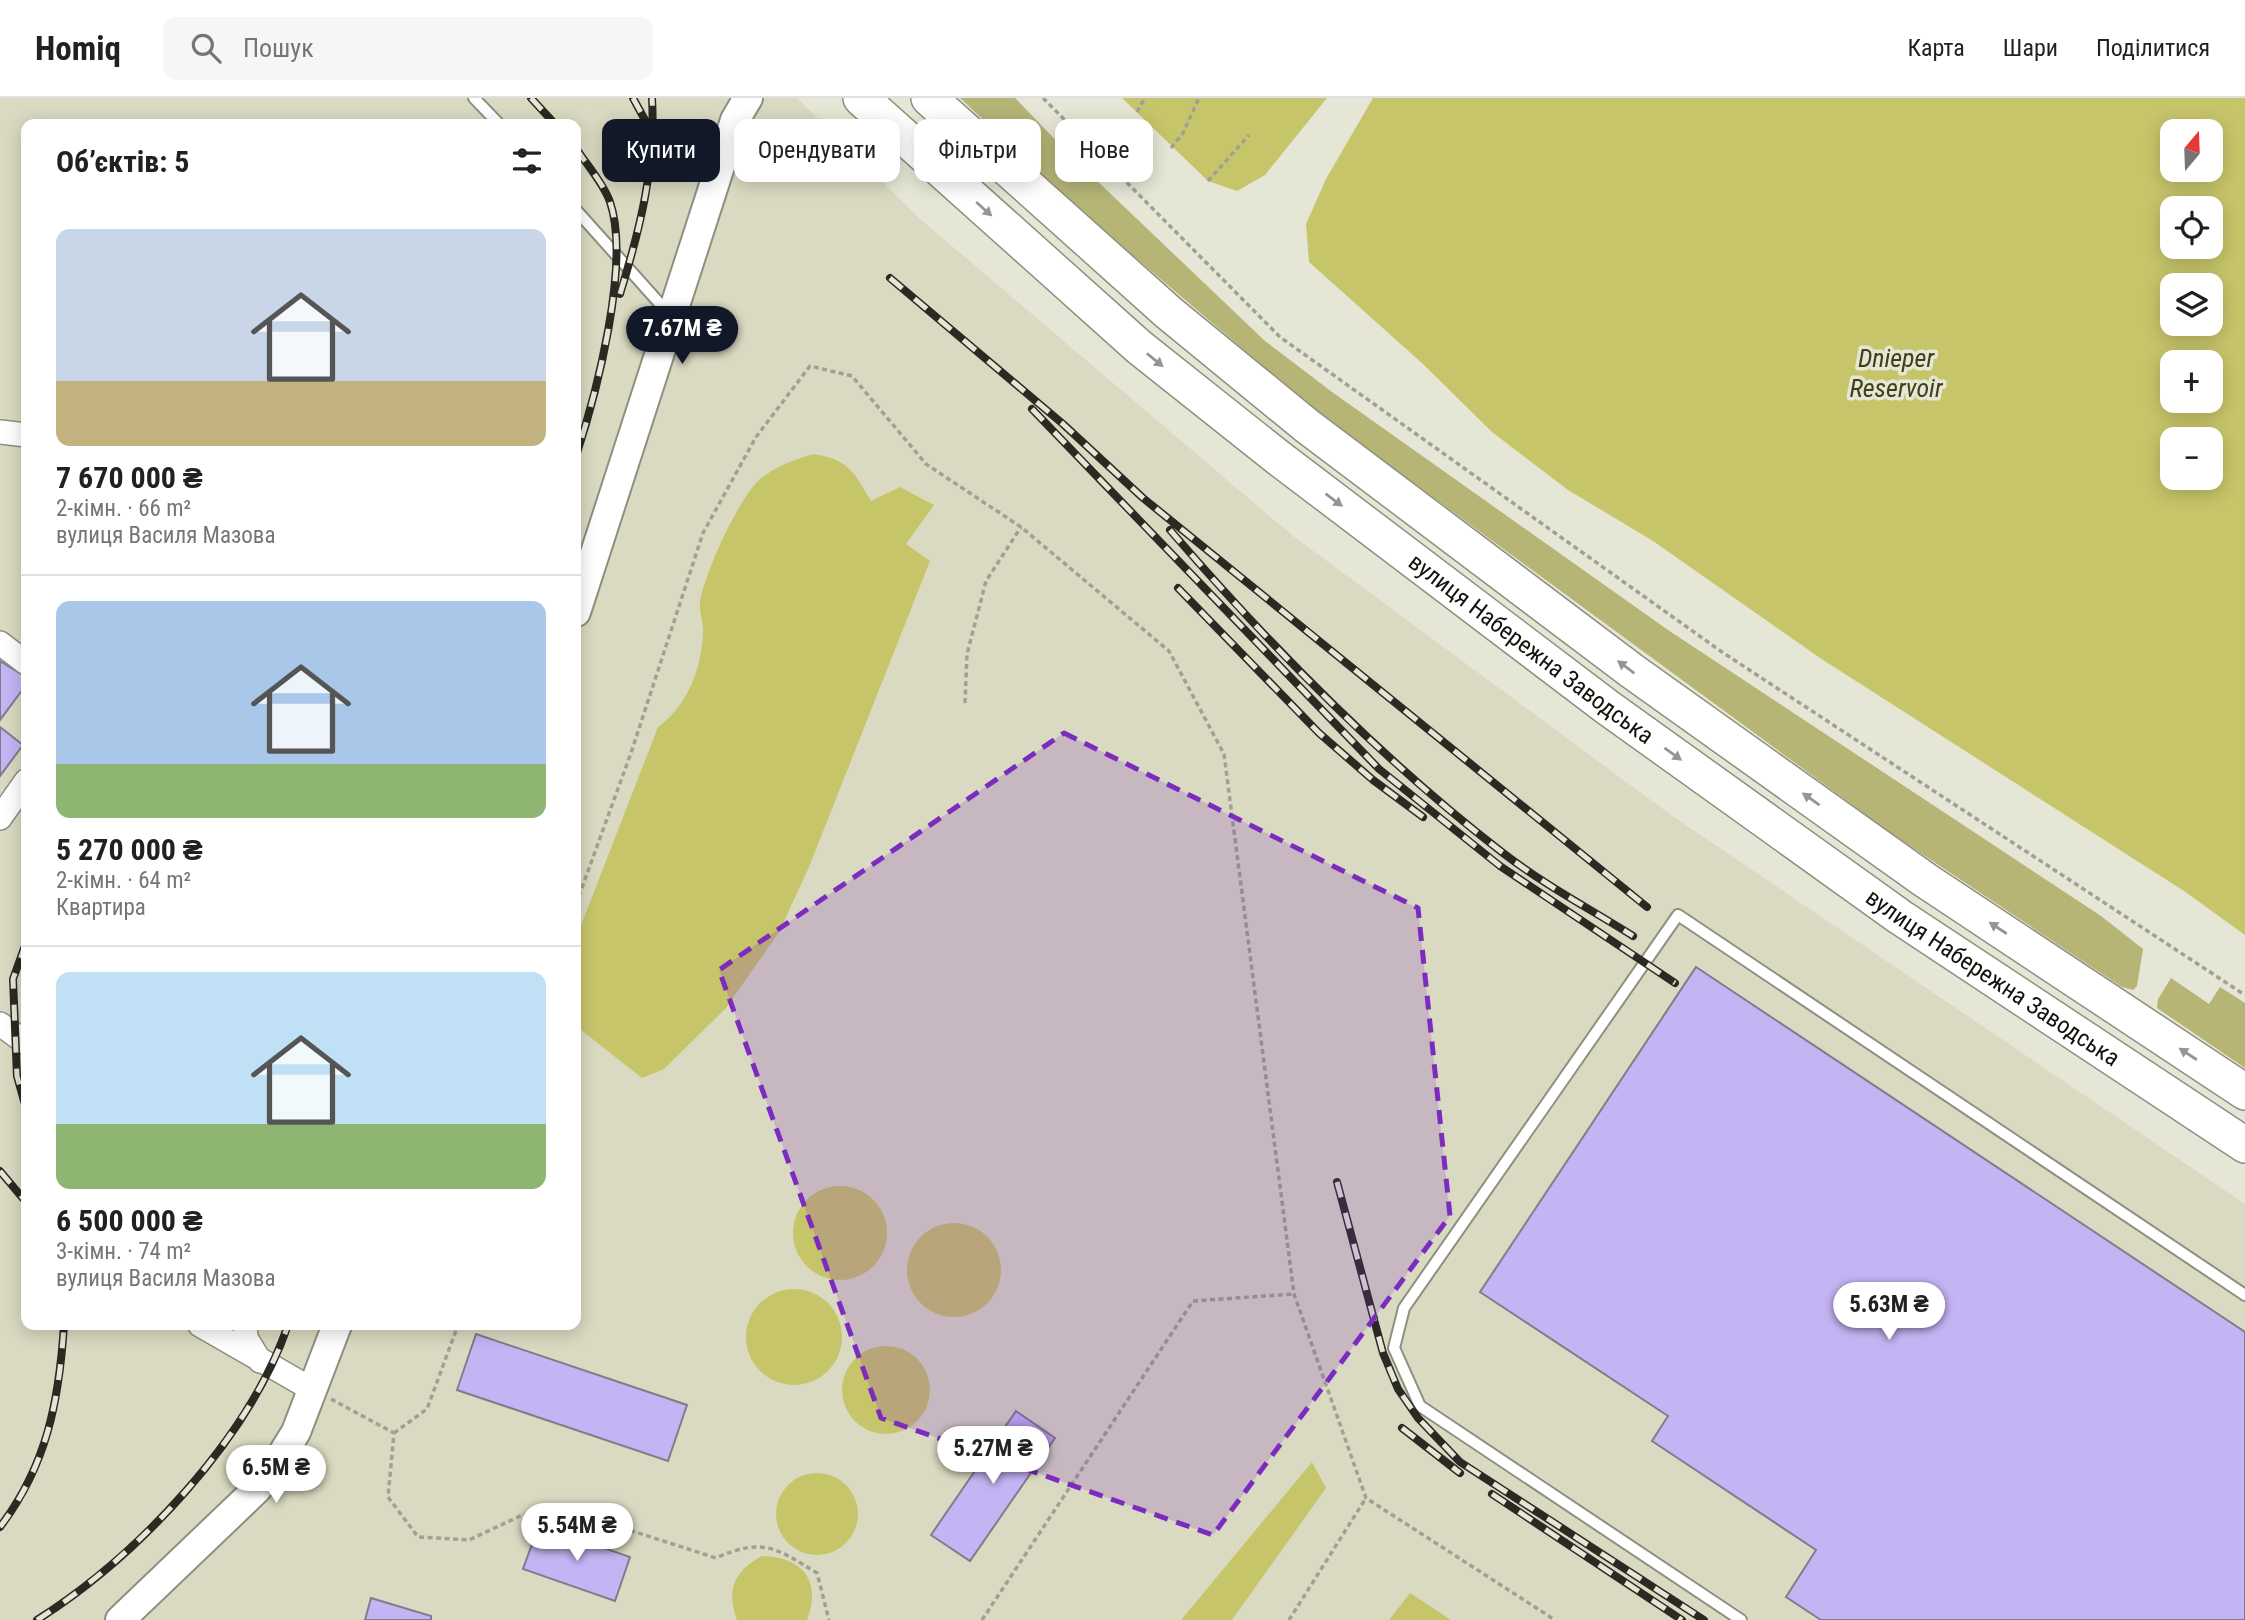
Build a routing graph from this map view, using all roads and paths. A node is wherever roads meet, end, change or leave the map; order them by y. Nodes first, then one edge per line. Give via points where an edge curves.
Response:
1 (474, 98) edge
2 (748, 98) edge
3 (861, 98) edge
4 (929, 98) edge
5 (1043, 98) edge
6 (1145, 98) edge
7 (1199, 98) edge
8 (1137, 111) dead end
9 (494, 119) edge
10 (1249, 135) dead end
11 (1171, 148) dead end
12 (1208, 181) dead end
13 (581, 216) edge
14 (672, 317) junction
15 (0, 432) edge
16 (21, 434) edge
17 (1021, 527) junction
18 (581, 597) edge
19 (0, 643) edge
20 (21, 659) edge
21 (965, 703) dead end
22 (21, 788) edge
23 (0, 818) edge
24 (581, 890) edge
25 (2245, 995) edge
26 (0, 1024) edge
27 (21, 1039) edge
28 (2245, 1092) edge
29 (2245, 1145) edge
30 (1294, 1294) junction
31 (2245, 1295) edge
32 (245, 1330) edge
33 (335, 1330) edge
34 (456, 1330) edge
35 (227, 1334) edge
36 (260, 1360) junction
37 (313, 1390) junction
38 (394, 1433) junction
39 (1366, 1498) junction
40 (120, 1620) edge
41 (829, 1620) edge
42 (982, 1620) edge
43 (1289, 1620) edge
44 (1555, 1620) edge
45 (1741, 1620) edge

1 - 9 lane
2 - 14 street via 735,120
3 -> 29 main road, вулиця Набережна Заводська via 1139,347 1280,459 1596,698 1900,917
28 -> 4 main road, вулиця Набережна Заводська via 1914,872 1632,671 1318,435 1169,313
5 - 25 path via 1280,337 1722,652
6 - 8 path
7 - 11 path
10 - 12 path
13 - 14 lane
14 - 18 street
15 - 16 street
17 - 21 path via 986,581 967,654
17 - 24 path via 926,464 852,376 810,366 756,437 703,533
17 - 30 path via 1169,651 1224,754
19 - 20 street
22 - 23 street
26 - 27 street
30 - 39 path
30 - 42 path via 1194,1301
31 - 45 lane via 1678,915 1404,1308 1394,1348 1420,1406
32 - 36 street
33 - 37 street
34 - 38 path via 427,1409
35 - 36 street
36 - 37 street
37 - 38 path
37 - 40 street via 296,1432 256,1490
38 - 41 path via 388,1497 418,1537 469,1540 520,1516 558,1507 716,1558 740,1548 776,1548 817,1573
39 - 43 path
39 - 44 path

